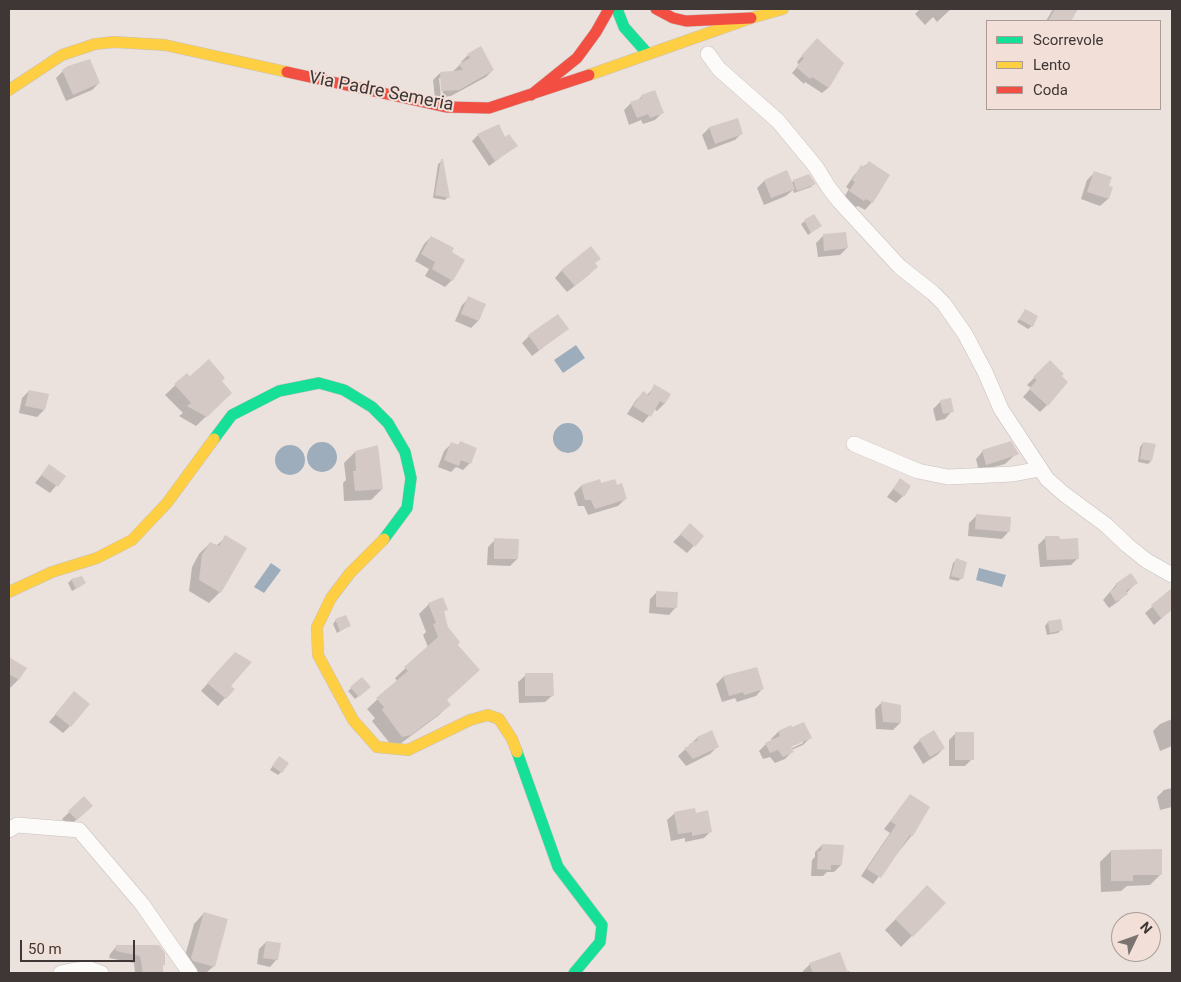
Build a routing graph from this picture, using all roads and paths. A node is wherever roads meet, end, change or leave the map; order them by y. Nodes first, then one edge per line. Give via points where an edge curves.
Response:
1 (609, 9) edge
2 (617, 9) edge
3 (648, 9) edge
4 (656, 9) edge
5 (783, 9) edge
6 (750, 18) junction
7 (650, 21) dead end
8 (650, 35) dead end
9 (647, 53) junction
10 (708, 54) dead end
11 (9, 90) edge
12 (530, 95) junction
13 (854, 444) dead end
14 (1040, 469) junction
15 (1172, 575) edge
16 (9, 592) edge
17 (9, 830) edge
18 (61, 973) edge
19 (101, 973) edge
20 (190, 973) edge
21 (574, 973) edge

1 - 12 main road via 577,58
2 - 9 main road via 624,27
3 - 7 main road
4 - 6 main road via 686,21
5 - 6 main road, Via Padre Semeria
6 - 9 main road, Via Padre Semeria
8 - 9 main road
9 - 12 main road, Via Padre Semeria
10 - 14 street via 719,69 778,121 816,167 828,188 900,267 944,304 965,334 1002,409
11 - 12 main road, Via Padre Semeria via 62,55 95,44 121,42 165,44 446,107 489,108
13 - 14 street via 918,472 948,478
14 - 15 street via 1064,494 1127,545
16 - 21 main road via 52,572 97,558 132,540 167,502 232,415 279,391 319,383 344,390 372,407 388,423 405,452 411,478 407,508 384,539 330,598 317,627 318,655 353,720 378,747 408,750 470,720 488,715 499,719 512,739 558,867 602,925 600,942
17 - 20 street via 17,825 79,830 142,904
18 - 19 street via 90,969

